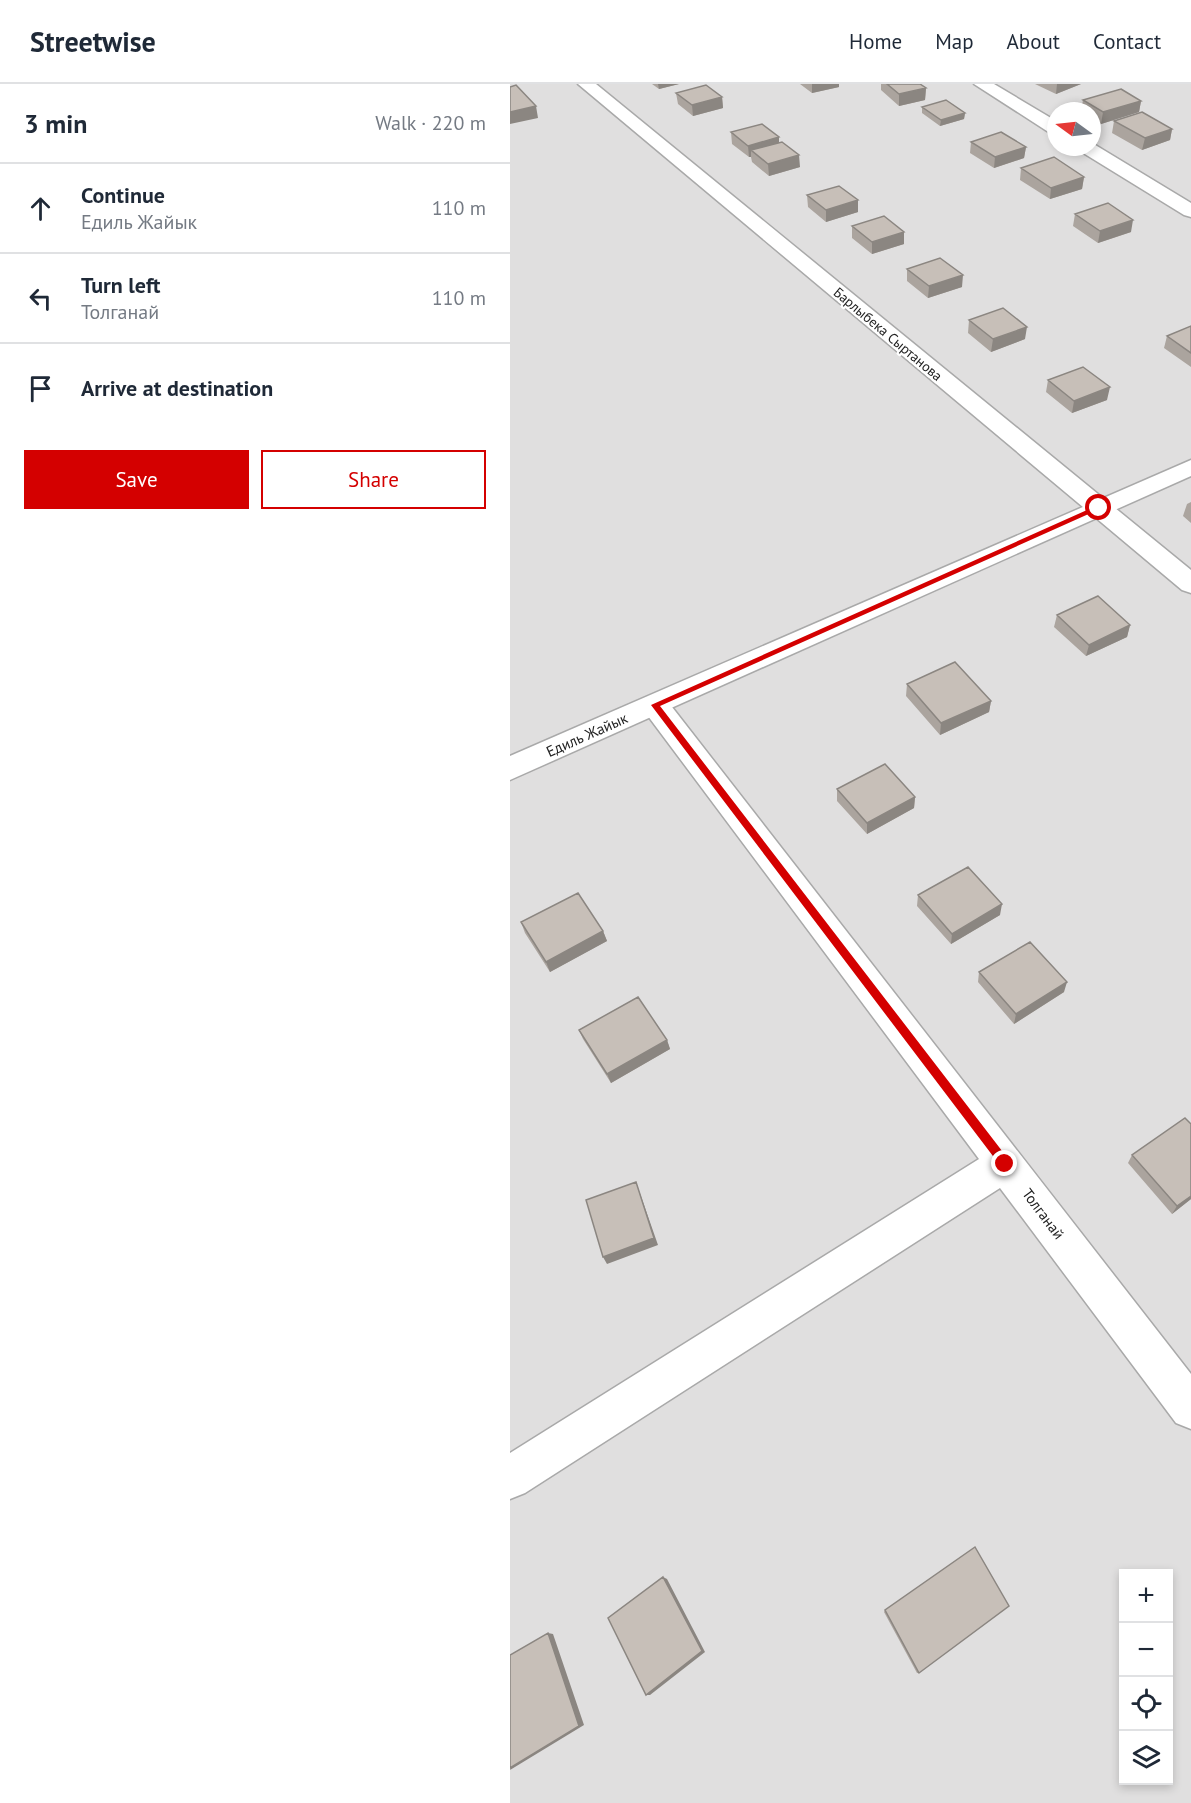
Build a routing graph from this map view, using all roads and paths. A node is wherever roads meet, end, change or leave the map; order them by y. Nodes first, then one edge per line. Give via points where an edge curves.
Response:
1 (586, 84) edge
2 (982, 84) edge
3 (1047, 124) edge
4 (1101, 156) edge
5 (1191, 211) edge
6 (1191, 467) edge
7 (1099, 508) junction
8 (1191, 584) edge
9 (655, 705) junction
10 (510, 769) edge
11 (1005, 1164) junction
12 (1191, 1408) edge
13 (510, 1478) edge

1 - 7 street, Барлыбека Сыртанова
2 - 3 street
4 - 5 street
6 - 7 street, Едиль Жайык
7 - 8 street, Барлыбека Сыртанова
7 - 9 street, Едиль Жайык
9 - 10 street, Едиль Жайык
9 - 11 street, Толганай
11 - 12 street, Толганай
11 - 13 street

